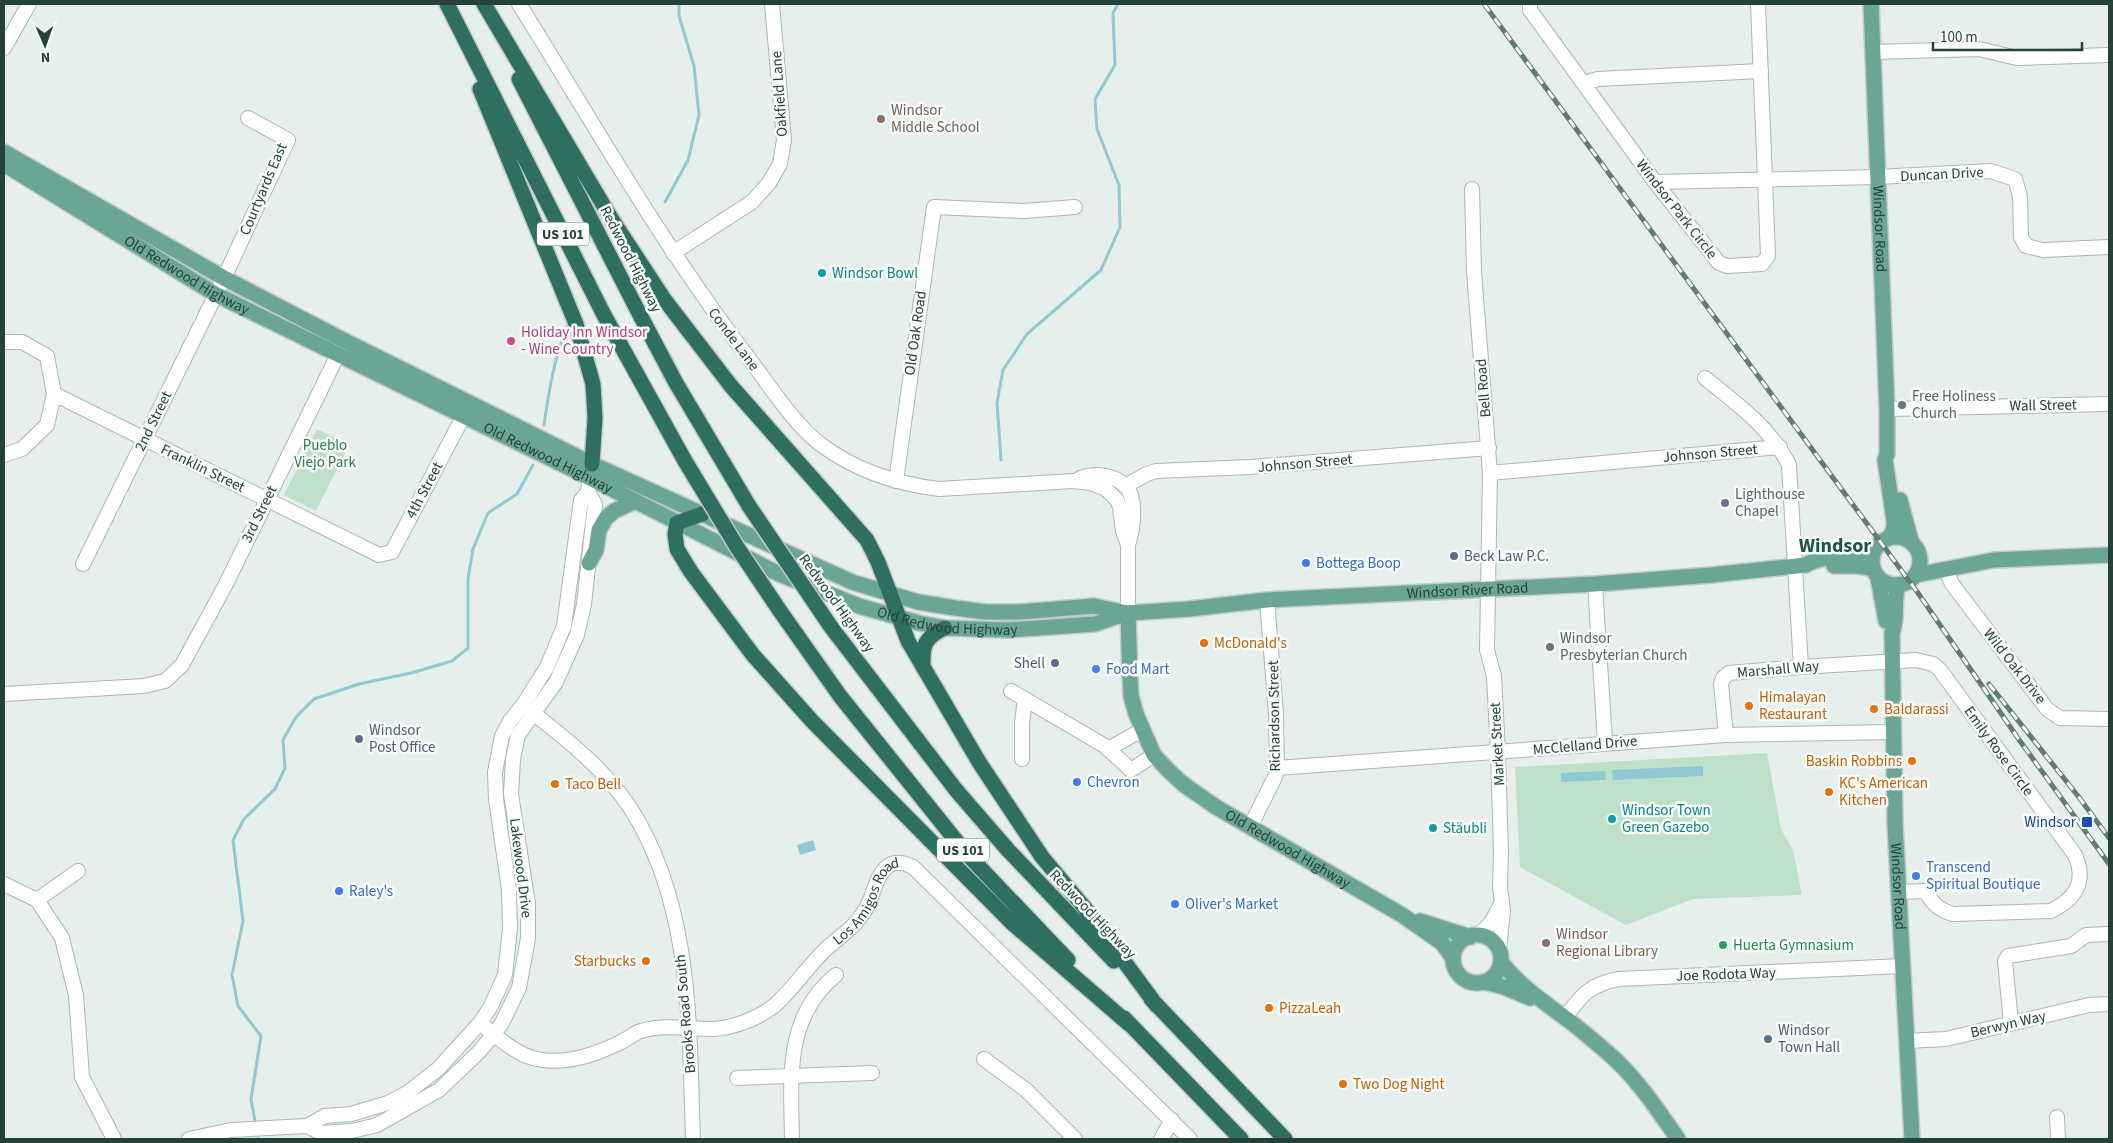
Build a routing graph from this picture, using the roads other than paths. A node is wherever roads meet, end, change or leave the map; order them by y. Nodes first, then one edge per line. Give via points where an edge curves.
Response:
1 (29, 4) edge
2 (446, 4) edge
3 (482, 4) edge
4 (519, 4) edge
5 (772, 4) edge
6 (1530, 4) edge
7 (1758, 4) edge
8 (1871, 4) edge
9 (4, 48) edge
10 (1873, 52) junction
11 (2109, 55) edge
12 (1761, 71) junction
13 (1585, 83) junction
14 (248, 118) dead end
15 (4, 152) edge
16 (4, 164) edge
17 (1877, 176) junction
18 (1765, 178) junction
19 (1655, 182) junction
20 (1472, 189) dead end
21 (1075, 207) dead end
22 (2109, 247) edge
23 (673, 252) junction
24 (224, 278) junction
25 (215, 294) junction
26 (345, 341) junction
27 (4, 342) edge
28 (338, 354) junction
29 (1706, 378) dead end
30 (54, 394) junction
31 (2109, 404) edge
32 (1887, 409) junction
33 (463, 417) junction
34 (144, 439) junction
35 (1780, 447) junction
36 (1489, 448) junction
37 (1887, 454) junction
38 (4, 455) edge
39 (1490, 473) junction
40 (590, 478) junction
41 (896, 481) junction
42 (1073, 481) junction
43 (1124, 486) junction
44 (266, 499) junction
45 (636, 501) junction
46 (702, 514) junction
47 (677, 523) junction
48 (1890, 537) junction
49 (1911, 541) junction
50 (1128, 545) junction
51 (1875, 548) junction
52 (379, 555) joint
53 (1920, 556) junction
54 (2109, 556) edge
55 (589, 563) junction
56 (83, 564) dead end
57 (1970, 564) junction
58 (1801, 565) junction
59 (1946, 570) junction
60 (1875, 574) junction
61 (1916, 575) junction
62 (1595, 584) junction
63 (1898, 585) junction
64 (1489, 588) junction
65 (890, 594) junction
66 (1268, 600) junction
67 (1128, 613) junction
68 (898, 618) junction
69 (945, 628) junction
70 (1892, 633) junction
71 (1892, 661) junction
72 (1801, 667) junction
73 (923, 668) junction
74 (1011, 691) dead end
75 (4, 694) edge
76 (1025, 699) junction
77 (529, 709) junction
78 (2109, 719) edge
79 (1142, 730) junction
80 (1894, 732) junction
81 (1726, 735) junction
82 (1605, 742) junction
83 (1108, 749) junction
84 (1498, 753) junction
85 (1154, 755) junction
86 (1022, 759) dead end
87 (1277, 768) junction
88 (1250, 827) junction
89 (78, 871) dead end
90 (4, 884) edge
91 (1899, 892) junction
92 (37, 900) junction
93 (1502, 902) junction
94 (1402, 915) junction
95 (2109, 934) edge
96 (1474, 936) junction
97 (1500, 956) junction
98 (1454, 958) junction
99 (1902, 966) junction
100 (836, 974) dead end
101 (1484, 982) junction
102 (1540, 1001) junction
103 (2109, 1004) edge
104 (1157, 1006) junction
105 (1565, 1017) junction
106 (480, 1023) junction
107 (2011, 1023) junction
108 (1129, 1024) junction
109 (689, 1028) junction
110 (494, 1034) junction
111 (1906, 1041) junction
112 (984, 1059) dead end
113 (872, 1073) dead end
114 (791, 1076) junction
115 (737, 1078) dead end
116 (2057, 1117) dead end
117 (1172, 1120) junction
118 (307, 1126) junction
119 (114, 1139) edge
120 (189, 1139) edge
121 (693, 1139) edge
122 (792, 1139) edge
123 (1075, 1139) edge
124 (1161, 1139) edge
125 (1190, 1139) edge
126 (1241, 1139) edge
127 (1285, 1139) edge
128 (1678, 1139) edge
129 (1912, 1139) edge
130 (2058, 1139) edge

1 - 9 street
2 - 40 highway via 576,324 593,384 595,418
2 - 108 highway, US 101, bridge via 604,315 684,461 736,547 840,696 966,854
3 - 65 highway via 611,218 664,299 731,386 867,540
3 - 104 highway, Redwood Highway / US 101, bridge via 640,317 749,506 831,627 956,790 1008,850
4 - 23 street, Conde Lane
5 - 23 street, Oakfield Lane via 784,140 780,164 752,202
6 - 13 street, Windsor Park Circle via 1530,10
7 - 12 street, Windsor Park Circle
8 - 10 main road, Windsor Road
10 - 11 street via 1979,49 2017,58
10 - 17 main road, Windsor Road
12 - 13 street via 1598,79
12 - 18 street, Windsor Park Circle
13 - 19 street, Windsor Park Circle
14 - 24 street, Courtyards East via 288,140
15 - 24 main road, Old Redwood Highway
16 - 25 main road, Old Redwood Highway
17 - 18 street, Duncan Drive
17 - 22 street, Duncan Drive via 1991,171 2006,174 2015,179 2020,196 2020,237 2026,246 2043,250
17 - 32 main road, Windsor Road
18 - 19 street, Duncan Drive
18 - 19 street, Windsor Park Circle via 1768,256 1762,264 1727,266 1719,263
20 - 36 street, Bell Road via 1475,282
21 - 41 street, Old Oak Road via 1024,211 934,207
23 - 41 street, Conde Lane via 715,314 796,420 820,443 858,467
24 - 25 street, 2nd Street
24 - 26 main road, Old Redwood Highway
25 - 28 main road, Old Redwood Highway
25 - 34 street, 2nd Street
26 - 28 street, 3rd Street
26 - 40 main road, Old Redwood Highway
27 - 30 street via 22,342 47,356
28 - 33 main road, Old Redwood Highway
28 - 44 street, 3rd Street
29 - 35 street via 1759,423
30 - 34 street, Franklin Street
30 - 38 street via 47,425 22,448
31 - 32 street, Wall Street
32 - 37 main road, Windsor Road
33 - 40 main road, Old Redwood Highway
33 - 52 street, 4th Street via 392,552
34 - 44 street, Franklin Street
34 - 56 street, 2nd Street
35 - 39 street, Johnson Street
35 - 58 street via 1790,465
36 - 39 street, Bell Road
36 - 43 street, Johnson Street via 1156,471
37 - 48 main road, Windsor Road via 1885,460 1894,520
37 - 49 main road, Windsor Road via 1892,459
39 - 64 street, Bell Road
40 - 45 main road, Old Redwood Highway
40 - 46 main road, Old Redwood Highway
40 - 55 street, Lakewood Drive via 594,504
40 - 77 street, Lakewood Drive via 581,500 564,626
41 - 42 street, Conde Lane via 939,489
42 - 43 street, Conde Lane via 1099,475 1113,478
42 - 50 street, Conde Lane via 1098,486 1117,500
43 - 50 street, Conde Lane via 1131,496 1132,505
44 - 52 street, Franklin Street
44 - 75 street, 3rd Street via 226,584 182,665 165,680 144,686
45 - 47 main road, Old Redwood Highway
45 - 55 main road via 606,518
46 - 47 highway
46 - 65 main road, Old Redwood Highway via 844,579
47 - 68 main road, Old Redwood Highway via 825,594
47 - 108 highway via 678,549 691,572 753,655 812,721 1012,923
48 - 49 main road
48 - 51 main road
49 - 53 main road
50 - 67 street, Conde Lane
51 - 58 main road, Windsor River Road
51 - 60 main road via 1872,559
53 - 57 main road via 1938,562
53 - 61 main road
54 - 57 main road via 1994,560
55 - 77 street, Lakewood Drive via 576,635 556,682
57 - 59 main road
58 - 60 main road, Windsor River Road via 1814,568 1845,565
58 - 62 main road, Windsor River Road
58 - 72 street
59 - 61 main road
59 - 78 street, Wild Oak Drive via 1952,584 2047,709 2060,718
60 - 63 main road via 1891,585
60 - 70 main road, Windsor Road via 1887,627
61 - 63 main road
62 - 64 main road, Windsor River Road
62 - 82 street
63 - 70 main road, Windsor Road
64 - 66 main road, Windsor River Road
64 - 84 street, Market Street via 1487,650 1494,676
65 - 67 main road, Old Redwood Highway via 918,602 986,612 1094,606
65 - 68 highway
66 - 67 main road, Windsor River Road
66 - 87 street, Richardson Street
67 - 69 main road, Old Redwood Highway via 1094,624 1008,630
67 - 79 main road, Old Redwood Highway via 1132,696
68 - 69 main road, Old Redwood Highway
68 - 73 highway
69 - 73 highway via 934,632 927,640
70 - 71 main road, Windsor Road
71 - 72 street, Marshall Way
71 - 80 main road, Windsor Road
71 - 91 street, Emily Rose Circle via 1925,662 1940,670 2080,866 2074,895 2051,911 1953,914 1933,904 1926,891
72 - 81 street, Marshall Way via 1729,673 1722,678
73 - 104 highway via 979,762 1042,857 1084,907
74 - 76 street
76 - 83 street
76 - 86 street
77 - 106 street, Lakewood Drive via 510,721 502,736 495,772 509,890 510,929 505,975 492,1006
77 - 109 street, Brooks Road South via 596,766 630,808 646,836 668,890 677,930
77 - 110 street, Lakewood Drive via 518,735 511,794 528,904 528,938 518,988
79 - 83 street
79 - 85 main road, Old Redwood Highway
80 - 81 street, McClelland Drive
80 - 91 main road, Windsor Road
81 - 82 street, McClelland Drive
82 - 84 street, McClelland Drive
83 - 85 street via 1131,770
84 - 87 street, McClelland Drive
84 - 93 street, Market Street
85 - 88 main road, Old Redwood Highway via 1198,796
87 - 88 street, Richardson Street via 1276,777
88 - 94 main road, Old Redwood Highway
89 - 92 street
90 - 92 street
91 - 99 main road, Windsor Road
92 - 119 street via 62,938 76,995 82,1077
93 - 96 street via 1491,923
93 - 97 street, Market Street
94 - 96 main road, Old Redwood Highway via 1448,932
94 - 98 main road, Old Redwood Highway via 1442,943
95 - 107 street via 2086,935 2071,946 2008,956 2005,962
96 - 97 main road via 1491,940
96 - 98 main road via 1458,945
97 - 101 main road via 1496,975
97 - 102 main road via 1512,976
98 - 101 main road via 1455,967 1463,978
99 - 105 street, Joe Rodota Way via 1619,979 1587,990
99 - 111 main road, Windsor Road
100 - 114 street via 824,984 802,1021 795,1039
101 - 102 main road
102 - 105 main road
103 - 107 street, Berwyn Way via 2089,1005
104 - 127 highway, Redwood Highway / US 101
105 - 128 main road via 1623,1068
106 - 110 street, Los Amigos Road
106 - 118 street, Lakewood Drive via 438,1069 407,1093 388,1103 351,1114 325,1116
107 - 111 street, Berwyn Way via 1946,1039
108 - 126 highway, US 101
109 - 110 street, Los Amigos Road via 641,1031 599,1052 560,1060 536,1059 504,1044
109 - 117 street, Los Amigos Road via 714,1029 738,1024 774,1006 856,923 866,910 885,868 905,862 913,866
109 - 121 street, Brooks Road South
110 - 118 street, Lakewood Drive via 439,1090 377,1125 321,1133
111 - 129 main road, Windsor Road
112 - 123 street via 1026,1090
113 - 114 street
114 - 115 street
114 - 122 street
116 - 130 street
117 - 124 street
117 - 125 street, Los Amigos Road
118 - 120 street, Lakewood Drive via 231,1130

